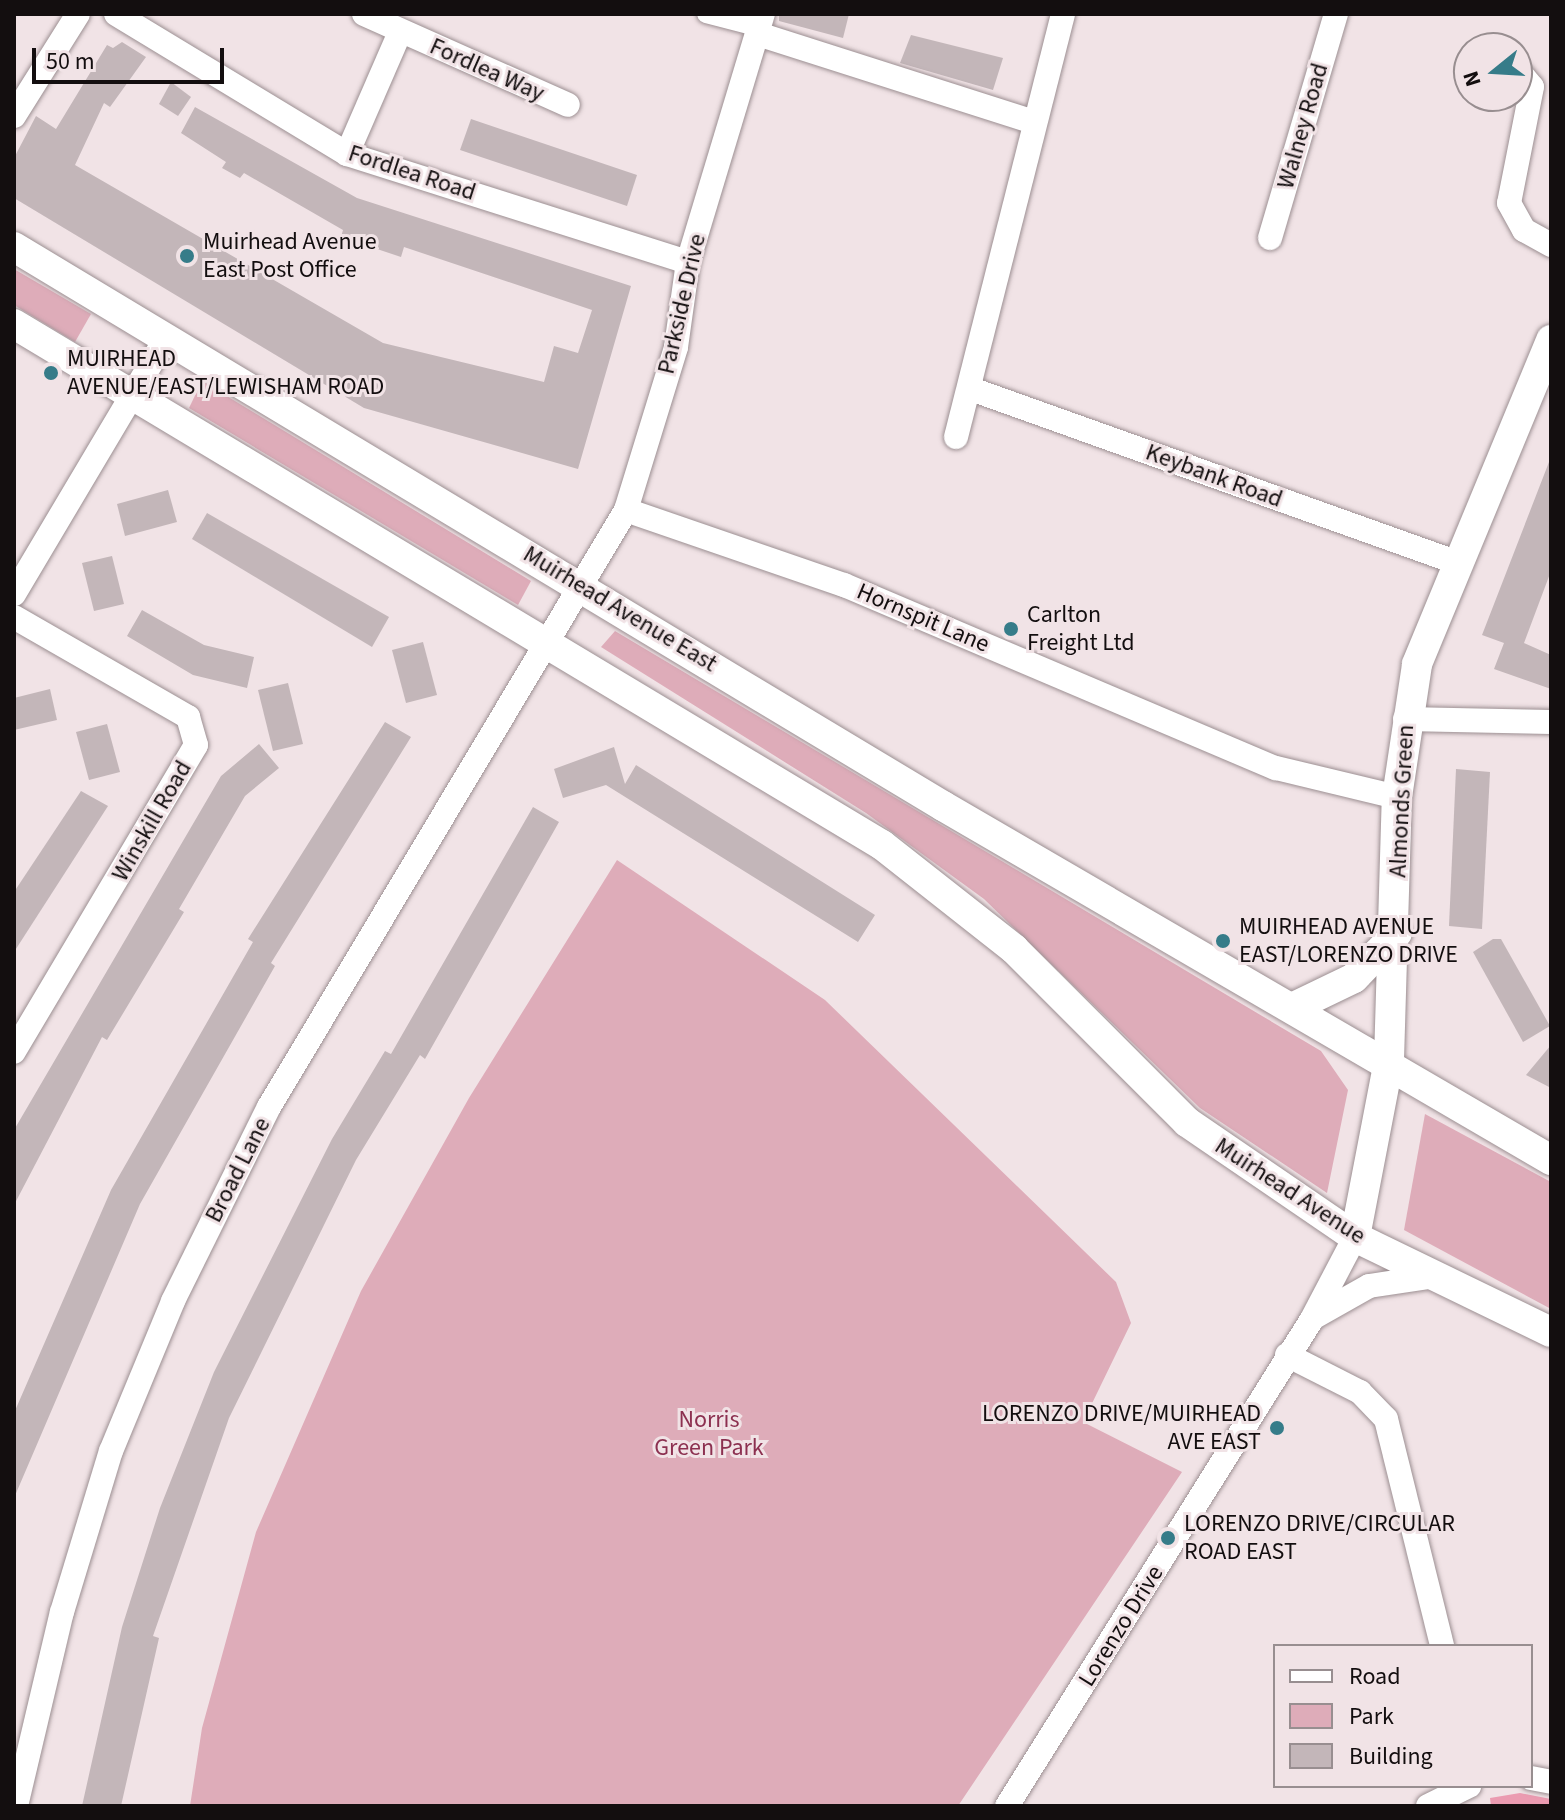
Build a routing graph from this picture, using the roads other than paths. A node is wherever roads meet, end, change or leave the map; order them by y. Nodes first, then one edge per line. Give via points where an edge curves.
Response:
1 (78, 14) edge
2 (116, 14) edge
3 (364, 14) edge
4 (706, 14) edge
5 (1063, 14) edge
6 (1335, 14) edge
7 (760, 25) edge
8 (400, 32) junction
9 (568, 105) dead end
10 (1527, 112) edge
11 (14, 116) edge
12 (1031, 121) junction
13 (347, 154) junction
14 (1270, 238) dead end
15 (1551, 245) edge
16 (14, 247) edge
17 (688, 262) junction
18 (14, 324) edge
19 (166, 338) junction
20 (1547, 357) edge
21 (971, 389) junction
22 (132, 394) junction
23 (956, 437) dead end
24 (626, 510) junction
25 (1458, 563) junction
26 (585, 588) junction
27 (14, 594) edge
28 (14, 617) edge
29 (549, 646) junction
30 (1405, 719) junction
31 (1551, 722) edge
32 (1397, 797) junction
33 (1397, 933) junction
34 (1296, 1006) junction
35 (14, 1052) edge
36 (1389, 1060) junction
37 (1551, 1160) edge
38 (1355, 1237) junction
39 (1445, 1277) junction
40 (1312, 1319) junction
41 (1551, 1332) edge
42 (1287, 1355) junction
43 (1442, 1644) edge
44 (1465, 1788) edge
45 (16, 1806) edge
46 (1007, 1806) edge
47 (1428, 1806) edge

1 - 11 street
2 - 13 street, Fordlea Road
3 - 8 street, Fordlea Way
4 - 7 street
5 - 12 street
6 - 14 street, Walney Road
7 - 12 street
7 - 17 street, Parkside Drive
8 - 9 street, Fordlea Way
8 - 13 street
10 - 15 street via 1509,203 1524,230
12 - 21 street
13 - 17 street, Fordlea Road
16 - 19 street, Muirhead Avenue East
17 - 24 street, Parkside Drive via 676,347
18 - 22 street
19 - 22 street
19 - 26 street, Muirhead Avenue East
20 - 25 street, Almonds Green
21 - 23 street
21 - 25 street, Keybank Road
22 - 27 street
22 - 29 street
24 - 26 street, Parkside Drive
24 - 32 street, Hornspit Lane via 844,585 1276,768
25 - 30 street, Almonds Green via 1417,664
26 - 29 street, Broad Lane
26 - 34 street, Muirhead Avenue East via 943,806
28 - 35 street, Winskill Road via 188,717 196,745
29 - 38 street, Muirhead Avenue via 882,845 954,896 1187,1122
29 - 45 street, Broad Lane via 269,1107 173,1301 111,1451 62,1612
30 - 31 street
30 - 32 street, Almonds Green
32 - 33 street, Almonds Green
33 - 34 street via 1354,978
33 - 36 street, Almonds Green
34 - 36 street
36 - 37 street
36 - 38 street, Almonds Green
38 - 39 street, Muirhead Avenue
38 - 40 street, Lorenzo Drive
39 - 40 street via 1369,1286
39 - 41 street, Muirhead Avenue
40 - 42 street, Lorenzo Drive
42 - 43 street via 1360,1392 1386,1419
42 - 46 street, Lorenzo Drive
44 - 47 street

